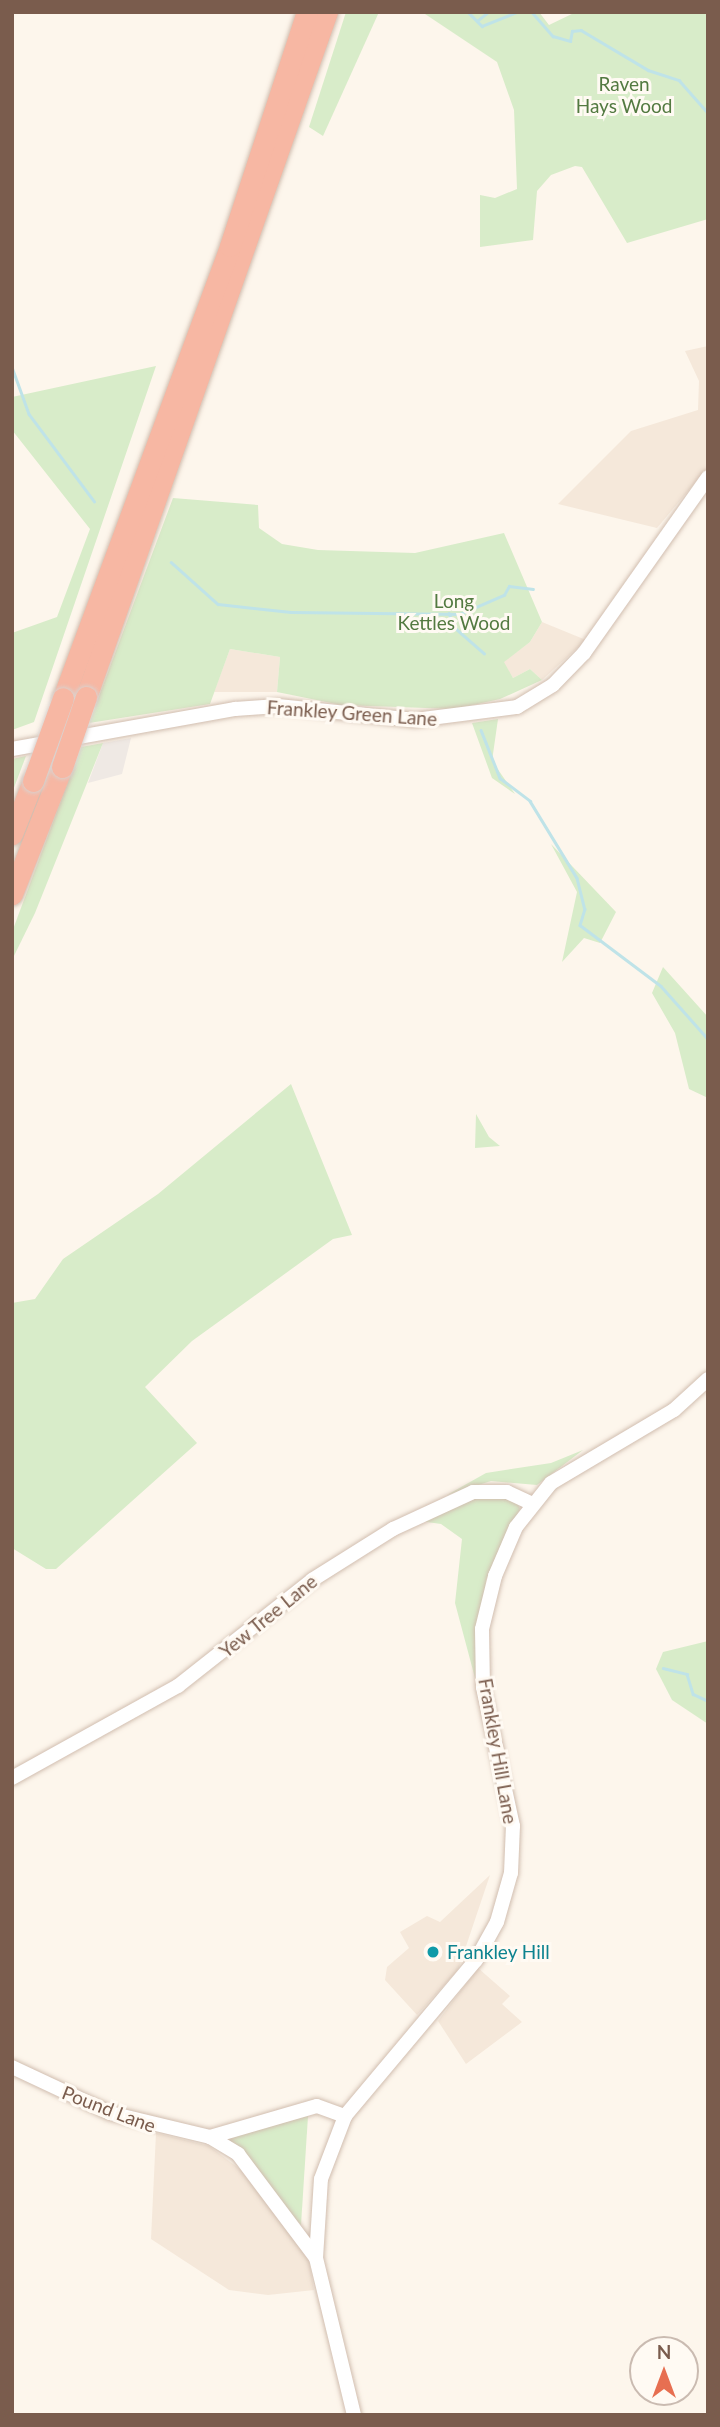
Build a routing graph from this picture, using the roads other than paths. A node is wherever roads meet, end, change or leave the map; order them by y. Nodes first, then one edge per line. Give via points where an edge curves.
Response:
1 (307, 12) edge
2 (327, 12) edge
3 (708, 477) edge
4 (12, 749) edge
5 (12, 835) edge
6 (12, 894) edge
7 (708, 1378) edge
8 (533, 1504) junction
9 (12, 1778) edge
10 (12, 2067) edge
11 (345, 2116) junction
12 (210, 2137) junction
13 (316, 2258) junction
14 (354, 2415) edge

1 - 5 highway, bridge via 230,246
2 - 6 highway, bridge via 62,767
3 - 4 street, Frankley Green Lane via 584,653 553,685 517,707 415,720 290,707 234,709
7 - 8 street, Frankley Hill Lane via 674,1410 570,1469
8 - 9 street, Yew Tree Lane via 507,1492 474,1492 393,1529 314,1578 178,1686
8 - 11 street, Frankley Hill Lane via 504,1552 482,1629 483,1687 513,1826 511,1873 497,1922 476,1960
10 - 12 street, Pound Lane via 142,2125
11 - 12 street, Pound Lane via 317,2106
11 - 13 street, Frankley Hill Lane via 321,2179
12 - 13 street, Pound Lane via 256,2173
13 - 14 street, Frankley Hill Lane

